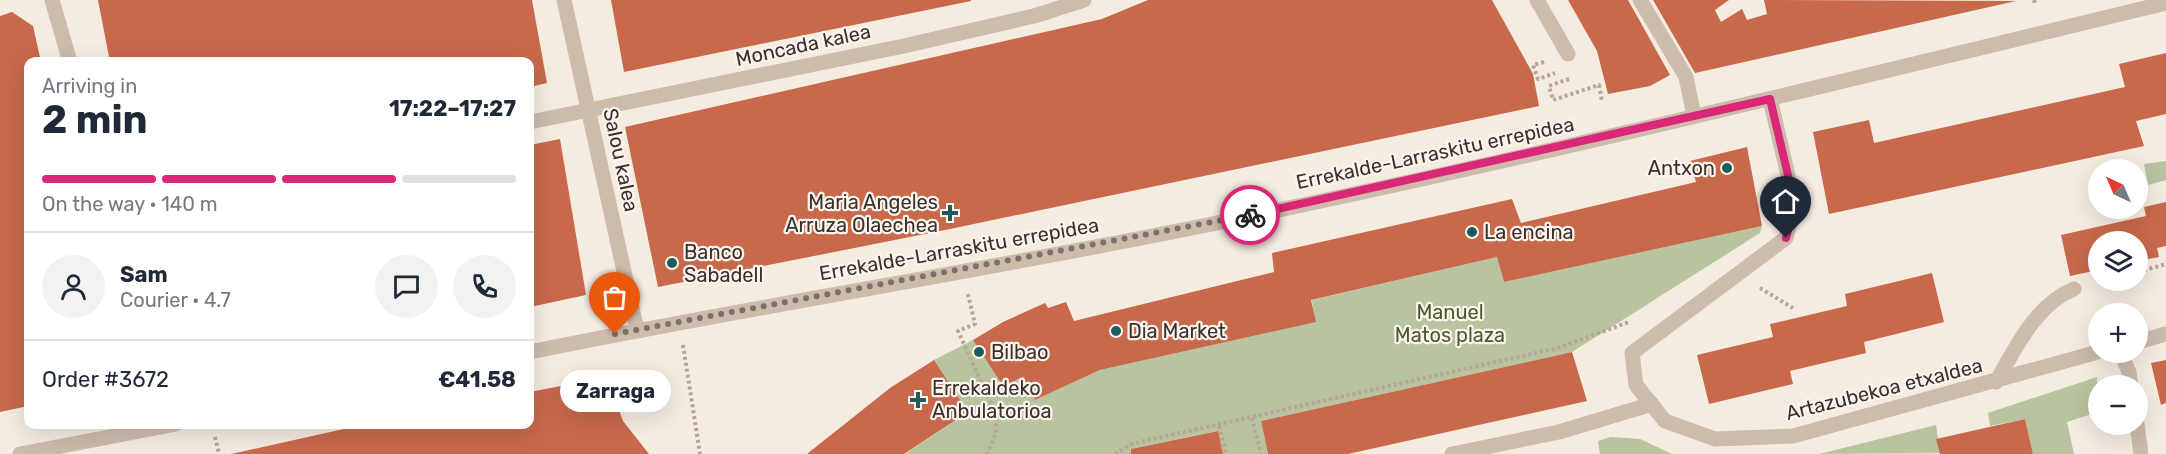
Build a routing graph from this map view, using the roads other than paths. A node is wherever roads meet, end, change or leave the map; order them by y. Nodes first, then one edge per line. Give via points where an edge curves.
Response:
1 (52, 0) edge
2 (564, 0) edge
3 (1084, 0) edge
4 (1537, 0) edge
5 (1640, 0) edge
6 (2166, 3) edge
7 (1568, 54) dead end
8 (69, 57) edge
9 (1770, 99) junction
10 (590, 111) junction
11 (1694, 117) junction
12 (534, 121) edge
13 (2074, 289) dead end
14 (637, 330) junction
15 (2166, 333) edge
16 (2148, 339) edge
17 (534, 351) edge
18 (2088, 355) edge
19 (1996, 382) junction
20 (1652, 404) junction
21 (147, 429) edge
22 (2138, 435) edge
23 (20, 454) edge
24 (1452, 454) edge
25 (2141, 454) edge

1 - 8 street
2 - 10 street, Salou kalea
3 - 10 street, Moncada kalea via 1034,16 904,46
4 - 7 street
5 - 11 street via 1686,77
6 - 9 street, Errekalde-Larraskitu errepidea
9 - 11 street, Errekalde-Larraskitu errepidea
9 - 20 street, Artazubekoa etxaldea via 1795,205 1786,238 1632,353 1636,385
10 - 12 street, Moncada kalea
10 - 14 street, Salou kalea
11 - 14 street, Errekalde-Larraskitu errepidea via 1206,225
13 - 19 street via 2058,295 2042,314 2018,343
14 - 17 street, Errekalde-Larraskitu errepidea
15 - 16 street
18 - 19 street, Artazubekoa etxaldea
19 - 20 street, Artazubekoa etxaldea via 1793,436 1715,439 1665,420
20 - 24 street via 1559,432
21 - 23 street
22 - 25 street

